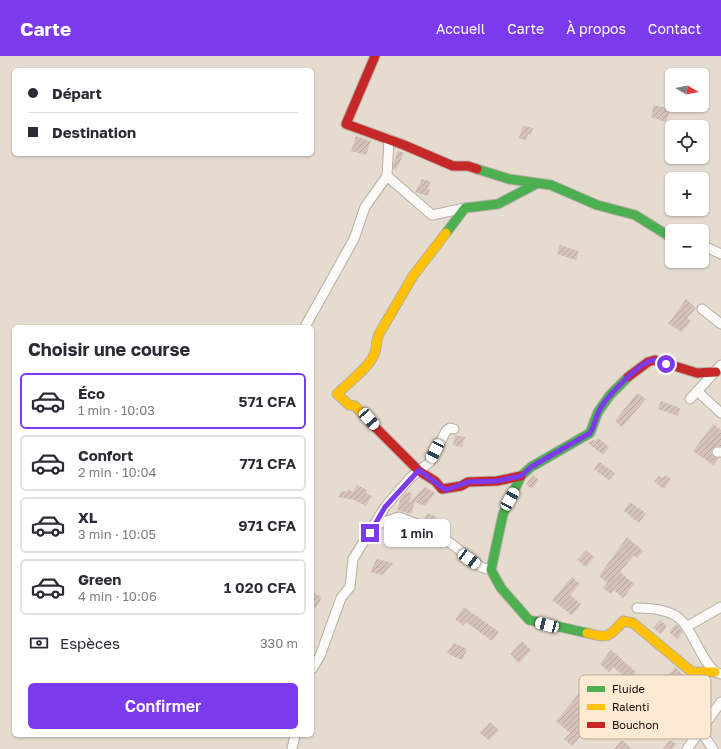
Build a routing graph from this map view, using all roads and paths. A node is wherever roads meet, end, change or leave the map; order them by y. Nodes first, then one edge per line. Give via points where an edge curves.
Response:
1 (375, 56) edge
2 (389, 139) junction
3 (387, 176) junction
4 (538, 183) junction
5 (465, 208) junction
6 (665, 233) edge
7 (709, 248) edge
8 (721, 254) edge
9 (702, 309) dead end
10 (721, 324) edge
11 (306, 325) dead end
12 (719, 368) edge
13 (697, 391) junction
14 (690, 399) dead end
15 (721, 413) edge
16 (454, 429) dead end
17 (419, 470) junction
18 (521, 476) junction
19 (376, 522) junction
20 (491, 570) junction
21 (721, 607) edge
22 (637, 608) dead end
23 (688, 626) junction
24 (314, 665) edge
25 (718, 673) edge
26 (721, 702) edge
27 (711, 715) edge
28 (295, 737) edge
29 (694, 739) edge
30 (707, 739) edge
31 (292, 749) edge
32 (687, 749) edge
33 (714, 749) edge

1 - 2 street via 346,124
2 - 3 street
2 - 4 street via 453,166 468,166 509,179
3 - 5 street via 432,215
3 - 11 street via 365,207 354,239
4 - 5 street via 498,204
4 - 6 street via 550,185 597,204 635,214
5 - 17 street via 412,276 376,341 375,353 338,394 349,405 355,406
7 - 8 street
9 - 10 street
12 - 13 street
12 - 18 street via 698,373 655,360 648,362 610,394 598,412 590,433 531,467
13 - 14 street
13 - 15 street
16 - 17 street via 446,431 430,462
17 - 18 street via 446,490 468,482 497,481
17 - 19 street via 385,507
18 - 20 street via 502,514
19 - 20 street via 381,523 399,517 428,528 481,568
19 - 24 street via 353,559 350,587 341,598 320,656
20 - 25 street via 501,588 529,620 602,637 611,635 623,620 633,623 692,672
21 - 23 street
22 - 23 street via 656,608 678,616
23 - 25 street via 712,670
26 - 27 street
28 - 31 street
29 - 32 street
30 - 33 street

